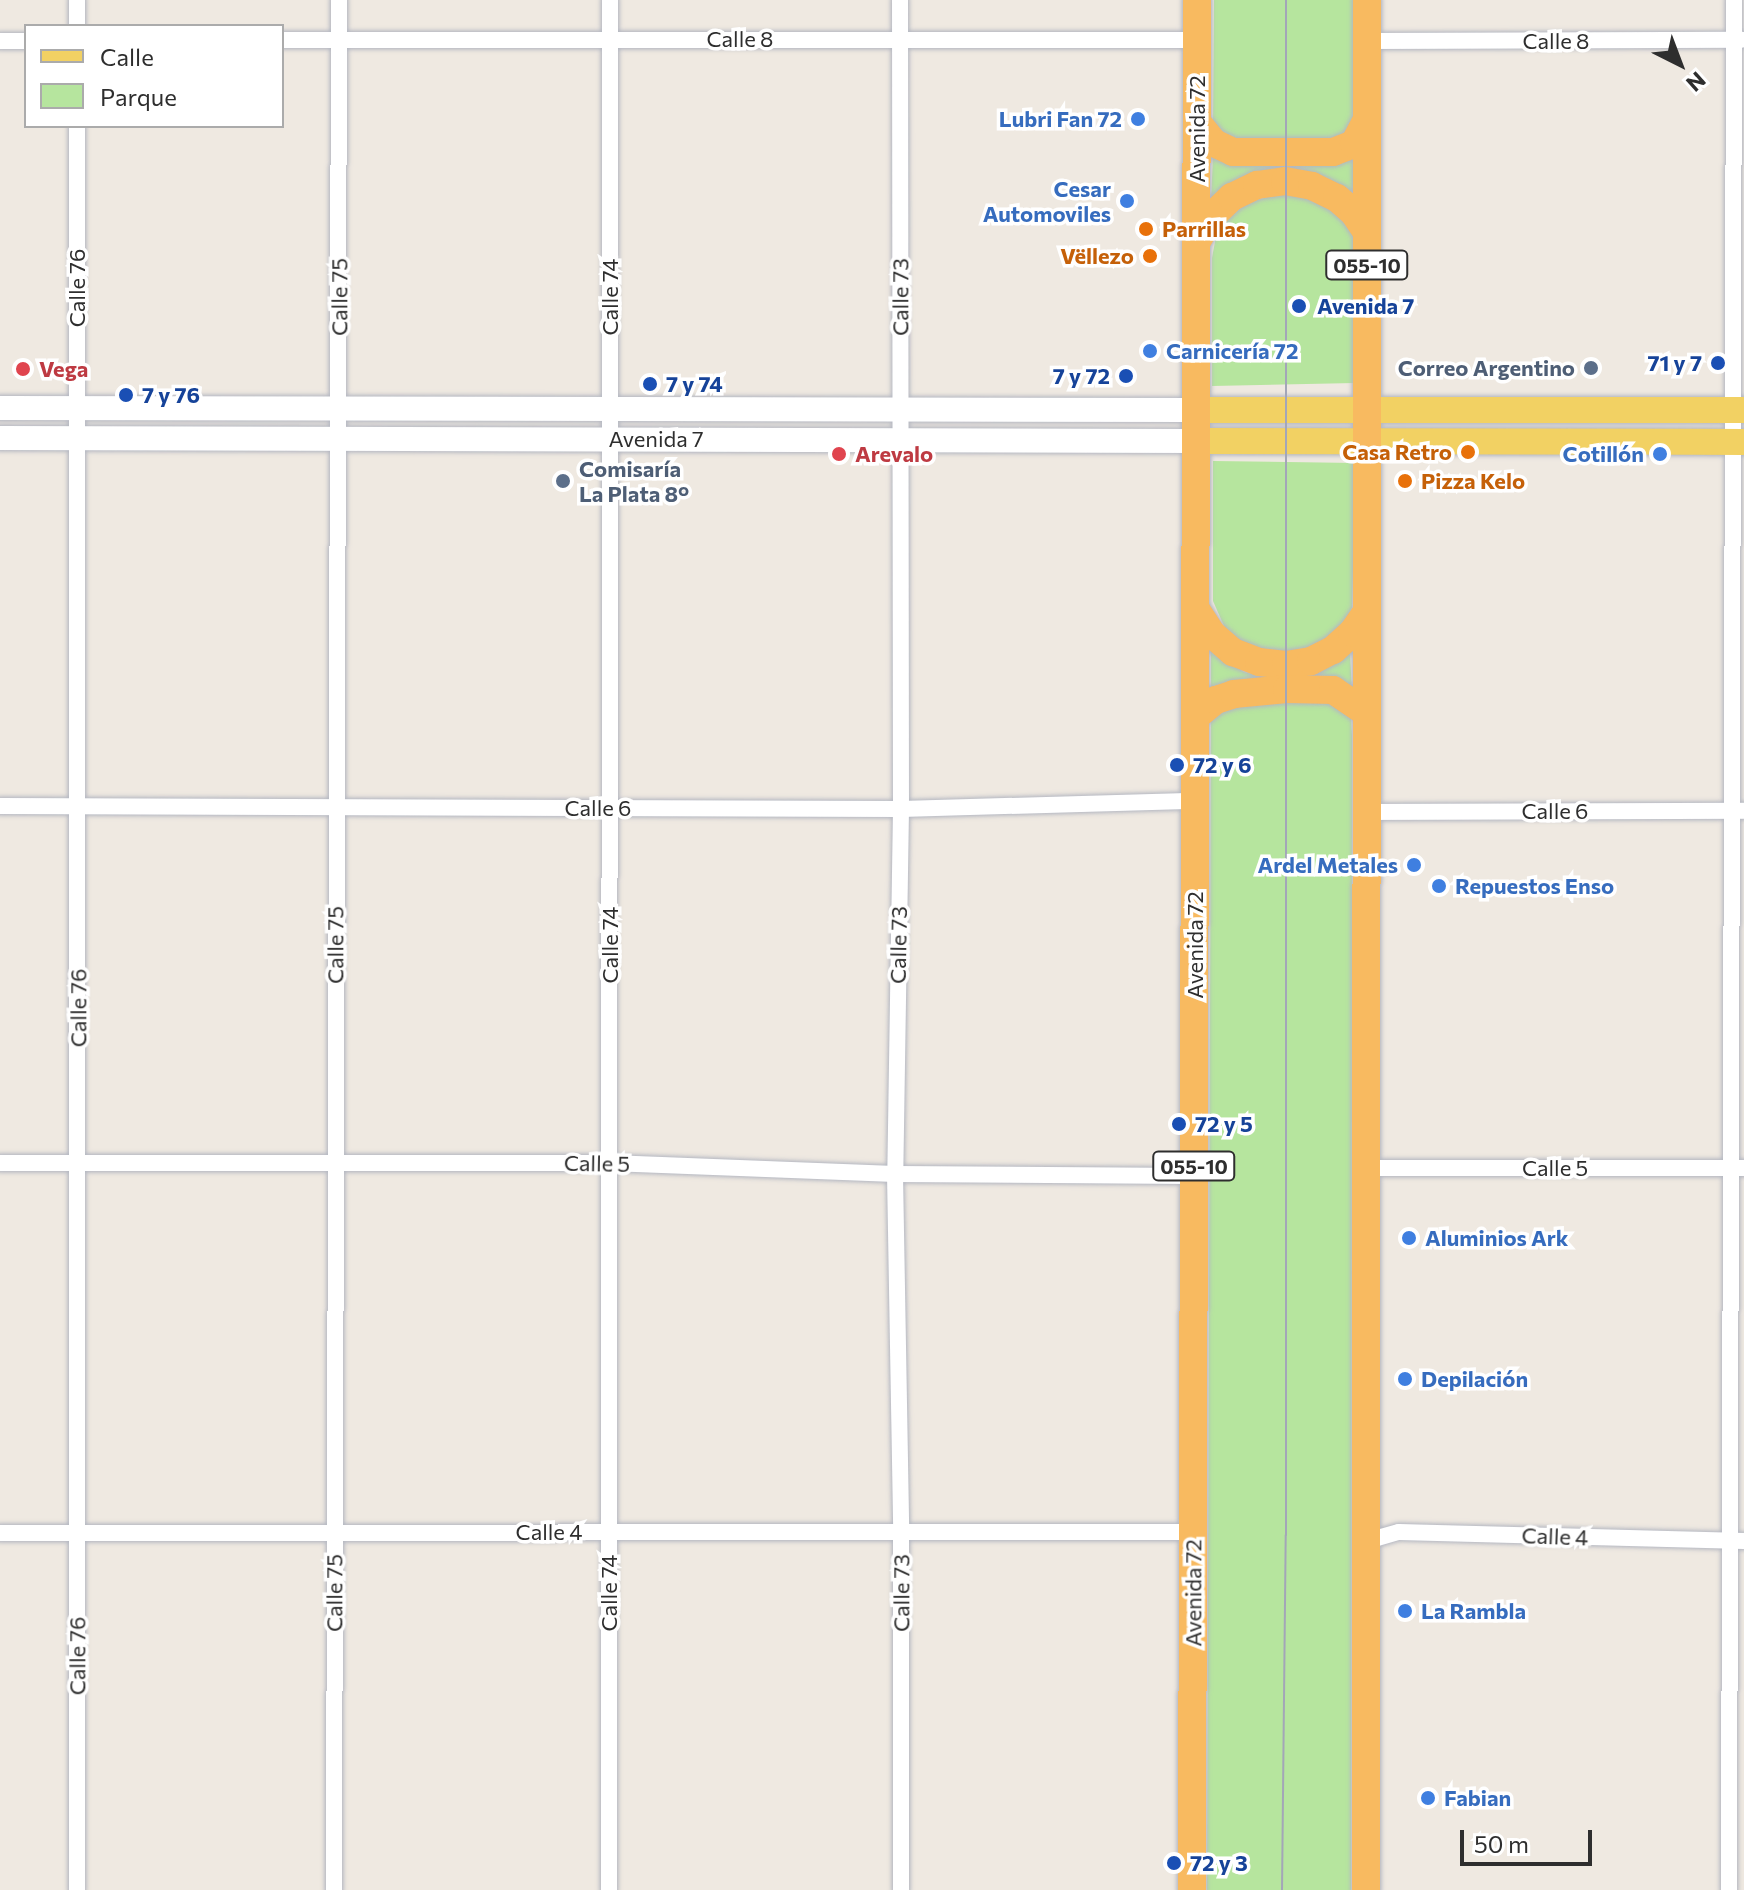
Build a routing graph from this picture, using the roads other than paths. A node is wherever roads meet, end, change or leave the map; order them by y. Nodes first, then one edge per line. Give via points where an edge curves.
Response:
1 (77, 0) edge
2 (339, 0) edge
3 (610, 0) edge
4 (900, 0) edge
5 (1197, 0) edge
6 (1367, 0) edge
7 (1734, 0) edge
8 (77, 24) edge
9 (610, 39) junction
10 (284, 40) edge
11 (339, 40) junction
12 (900, 40) junction
13 (1197, 40) junction
14 (1739, 40) edge
15 (0, 41) edge
16 (24, 41) edge
17 (1367, 41) junction
18 (1367, 120) junction
19 (1197, 122) junction
20 (77, 128) edge
21 (1367, 232) junction
22 (1197, 241) junction
23 (0, 408) edge
24 (78, 408) junction
25 (339, 408) junction
26 (610, 409) junction
27 (900, 409) junction
28 (1196, 410) junction
29 (1367, 410) junction
30 (1738, 410) edge
31 (78, 437) junction
32 (0, 438) edge
33 (339, 439) junction
34 (610, 439) junction
35 (900, 439) junction
36 (1196, 441) junction
37 (1367, 441) junction
38 (1738, 442) edge
39 (1197, 611) junction
40 (1366, 613) junction
41 (1367, 713) junction
42 (1196, 716) junction
43 (1196, 801) junction
44 (0, 806) edge
45 (78, 807) junction
46 (335, 807) junction
47 (610, 808) junction
48 (901, 809) junction
49 (1738, 811) edge
50 (1367, 812) junction
51 (0, 1163) edge
52 (78, 1163) junction
53 (335, 1163) junction
54 (610, 1163) junction
55 (1367, 1168) junction
56 (1738, 1168) edge
57 (895, 1174) junction
58 (1193, 1176) junction
59 (334, 1532) junction
60 (609, 1532) junction
61 (901, 1532) junction
62 (1193, 1532) junction
63 (0, 1533) edge
64 (77, 1533) junction
65 (1367, 1541) junction
66 (1737, 1542) edge
67 (77, 1890) edge
68 (334, 1890) edge
69 (609, 1890) edge
70 (901, 1890) edge
71 (1192, 1890) edge
72 (1366, 1890) edge
73 (1729, 1890) edge

1 - 8 street
2 - 11 street, Calle 75
3 - 9 street, Calle 74
4 - 12 street, Calle 73
5 - 13 highway, Avenida 72 / 055-10
6 - 17 highway, 055-10
7 - 14 street
9 - 11 street, Calle 8
9 - 12 street, Calle 8
9 - 26 street, Calle 74
10 - 11 street, Calle 8
11 - 25 street, Calle 75
12 - 13 street, Calle 8
12 - 27 street, Calle 73
13 - 19 highway, Avenida 72 / 055-10
14 - 17 street, Calle 8
14 - 30 street
15 - 16 street
17 - 18 highway, 055-10
18 - 19 highway via 1354,144 1333,152 1233,152 1214,143
18 - 21 highway, 055-10
19 - 22 highway, Avenida 72 / 055-10
20 - 24 street, Calle 76
21 - 22 highway via 1337,198 1285,181 1257,185 1232,197
21 - 29 highway, 055-10
22 - 28 highway, Avenida 72 / 055-10
23 - 24 main road, Avenida 7
24 - 25 main road, Avenida 7
24 - 31 street, Calle 76
25 - 26 main road, Avenida 7
25 - 33 street, Calle 75
26 - 27 main road, Avenida 7
26 - 34 street, Calle 74
27 - 28 main road, Avenida 7
27 - 35 street, Calle 73
28 - 29 main road, Avenida 7
28 - 36 highway, Avenida 72 / 055-10
29 - 30 main road, Avenida 7
29 - 37 highway, 055-10
30 - 38 street
31 - 32 main road, Avenida 7
31 - 33 main road, Avenida 7
31 - 45 street, Calle 76
33 - 34 main road, Avenida 7
33 - 46 street, Calle 75
34 - 35 main road, Avenida 7
34 - 47 street, Calle 74
35 - 36 main road, Avenida 7
35 - 48 street, Calle 73
36 - 37 main road, Avenida 7
36 - 39 highway, Avenida 72 / 055-10
37 - 38 main road, Avenida 7
37 - 40 highway, 055-10
38 - 49 street
39 - 40 highway via 1233,652 1286,665 1333,650
39 - 42 highway, Avenida 72 / 055-10
40 - 41 highway, 055-10
41 - 42 highway via 1333,690 1287,689 1234,694
41 - 50 highway, 055-10
42 - 43 highway, Avenida 72 / 055-10
43 - 48 street, Calle 6
43 - 58 highway, Avenida 72 / 055-10
44 - 45 street, Calle 6
45 - 46 street, Calle 6
45 - 52 street, Calle 76
46 - 47 street, Calle 6
46 - 53 street, Calle 75
47 - 48 street, Calle 6
47 - 54 street, Calle 74
48 - 57 street, Calle 73
49 - 50 street, Calle 6
49 - 56 street
50 - 55 highway, 055-10
51 - 52 street, Calle 5
52 - 53 street, Calle 5
52 - 64 street, Calle 76
53 - 54 street, Calle 5
53 - 59 street, Calle 75
54 - 57 street, Calle 5
54 - 60 street, Calle 74
55 - 56 street, Calle 5
55 - 65 highway, 055-10
56 - 66 street
57 - 58 street, Calle 5
57 - 61 street, Calle 73
58 - 62 highway, Avenida 72 / 055-10
59 - 60 street, Calle 4
59 - 64 street, Calle 4
59 - 68 street, Calle 75
60 - 61 street, Calle 4
60 - 69 street, Calle 74
61 - 62 street, Calle 4
61 - 70 street, Calle 73
62 - 71 highway, Avenida 72 / 055-10
63 - 64 street, Calle 4
64 - 67 street, Calle 76
65 - 66 street, Calle 4 via 1399,1532
65 - 72 highway, 055-10
66 - 73 street

